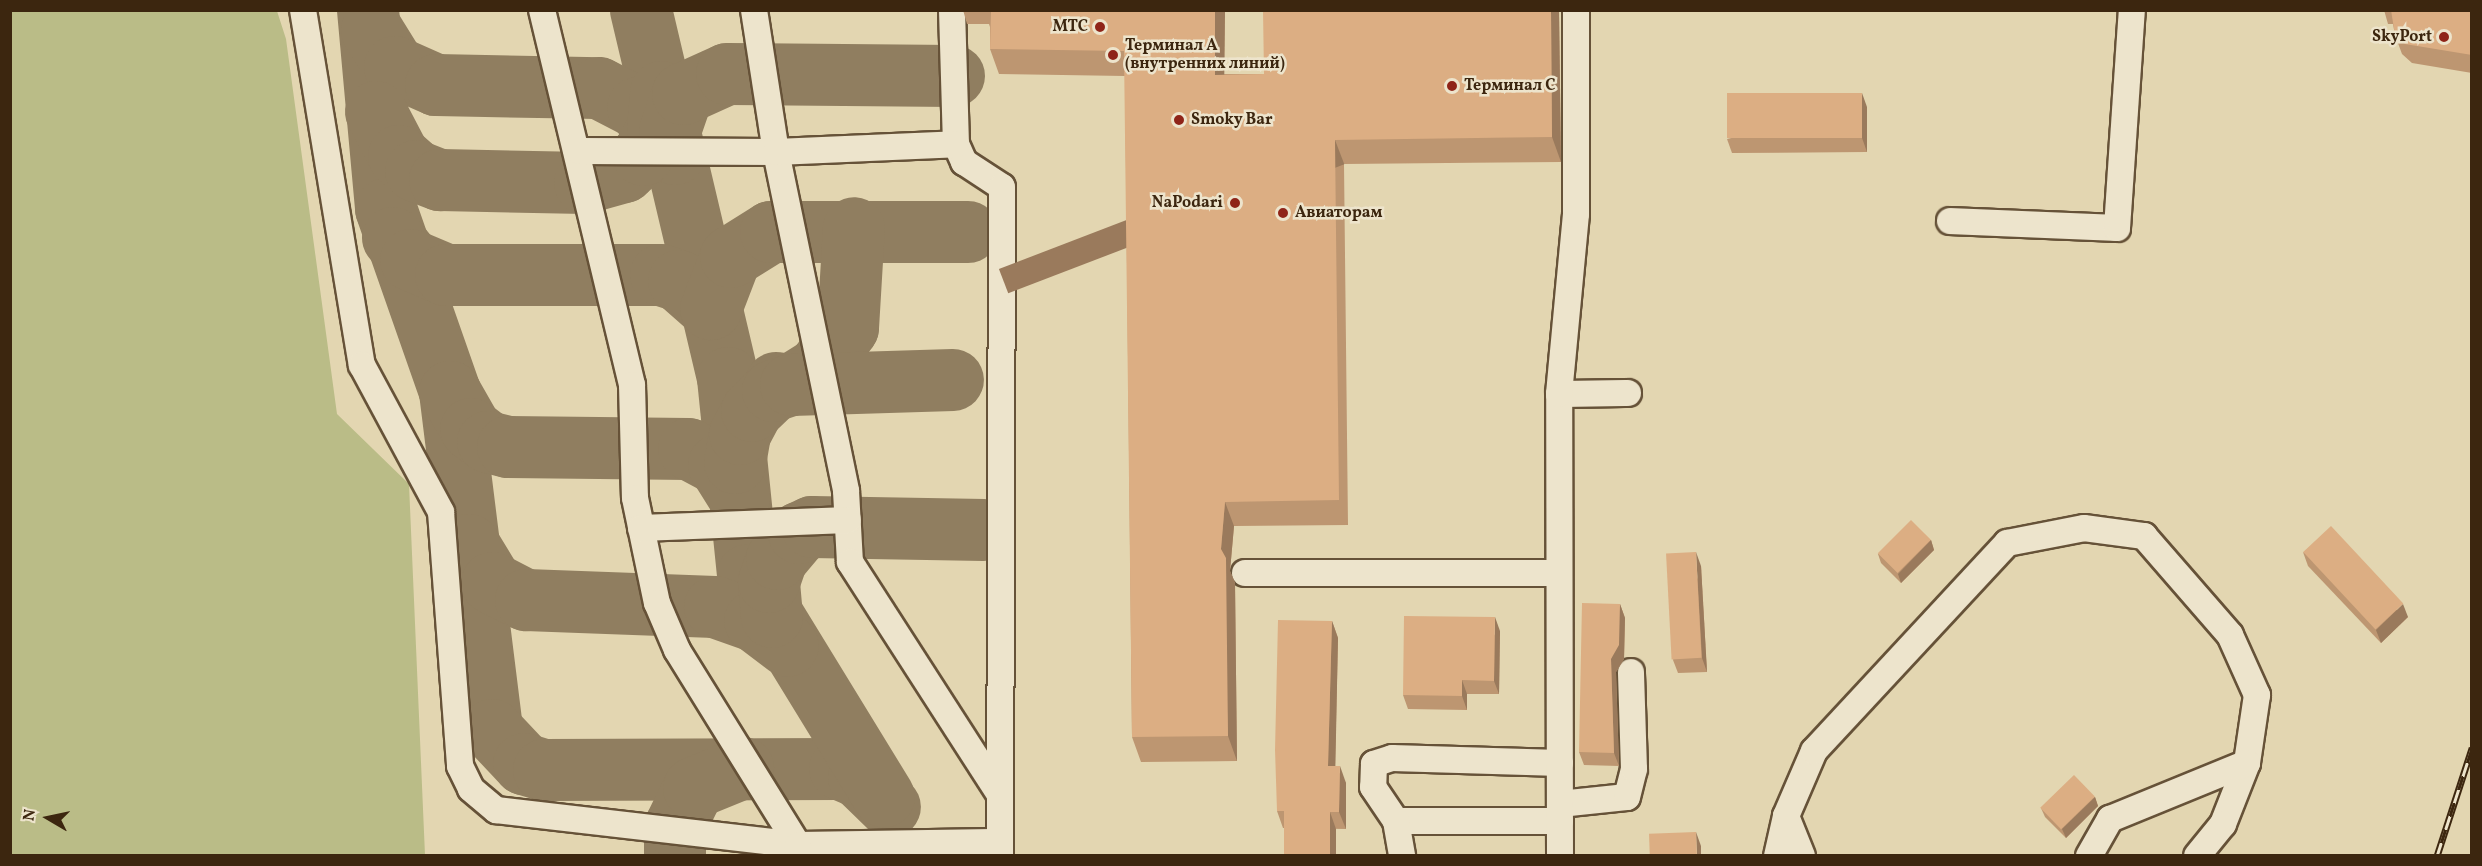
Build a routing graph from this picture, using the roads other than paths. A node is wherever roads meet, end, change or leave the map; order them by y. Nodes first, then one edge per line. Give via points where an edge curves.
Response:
1 (303, 10) edge
2 (542, 10) edge
3 (754, 10) edge
4 (952, 10) edge
5 (1576, 10) edge
6 (2132, 10) edge
7 (956, 144) junction
8 (579, 151) junction
9 (776, 152) junction
10 (1950, 221) dead end
11 (1628, 393) dead end
12 (1559, 394) junction
13 (848, 520) junction
14 (641, 528) junction
15 (1245, 573) dead end
16 (1559, 573) junction
17 (1631, 672) dead end
18 (1560, 763) junction
19 (2247, 764) junction
20 (998, 792) junction
21 (1560, 812) junction
22 (1786, 816) junction
23 (1396, 821) junction
24 (1000, 849) edge
25 (798, 850) edge
26 (1402, 855) edge
27 (1560, 855) edge
28 (1777, 855) edge
29 (1802, 855) edge
30 (2089, 855) edge
31 (2197, 855) edge

1 - 25 lane via 362,365 441,512 460,766 471,789 496,810 675,826
2 - 8 lane
3 - 9 lane
4 - 7 lane
5 - 12 lane via 1575,214
6 - 10 lane via 2117,228
7 - 9 lane
7 - 20 lane via 964,162 1002,187 1005,508
8 - 9 lane
8 - 14 lane via 632,385 635,498
9 - 13 lane via 822,365
11 - 12 lane
12 - 16 lane
13 - 14 lane
13 - 20 lane via 853,567
14 - 25 lane via 657,603 677,650
15 - 16 lane
16 - 18 lane
17 - 21 lane via 1631,788 1618,801
18 - 21 lane
18 - 23 lane via 1380,760 1374,764 1373,787
19 - 22 lane via 2257,695 2230,635 2144,536 2084,528 2007,543 1814,751
19 - 30 lane via 2110,819
19 - 31 lane via 2223,824
20 - 24 lane
21 - 23 lane
21 - 27 lane
22 - 28 lane
22 - 29 lane
23 - 26 lane
24 - 25 lane

